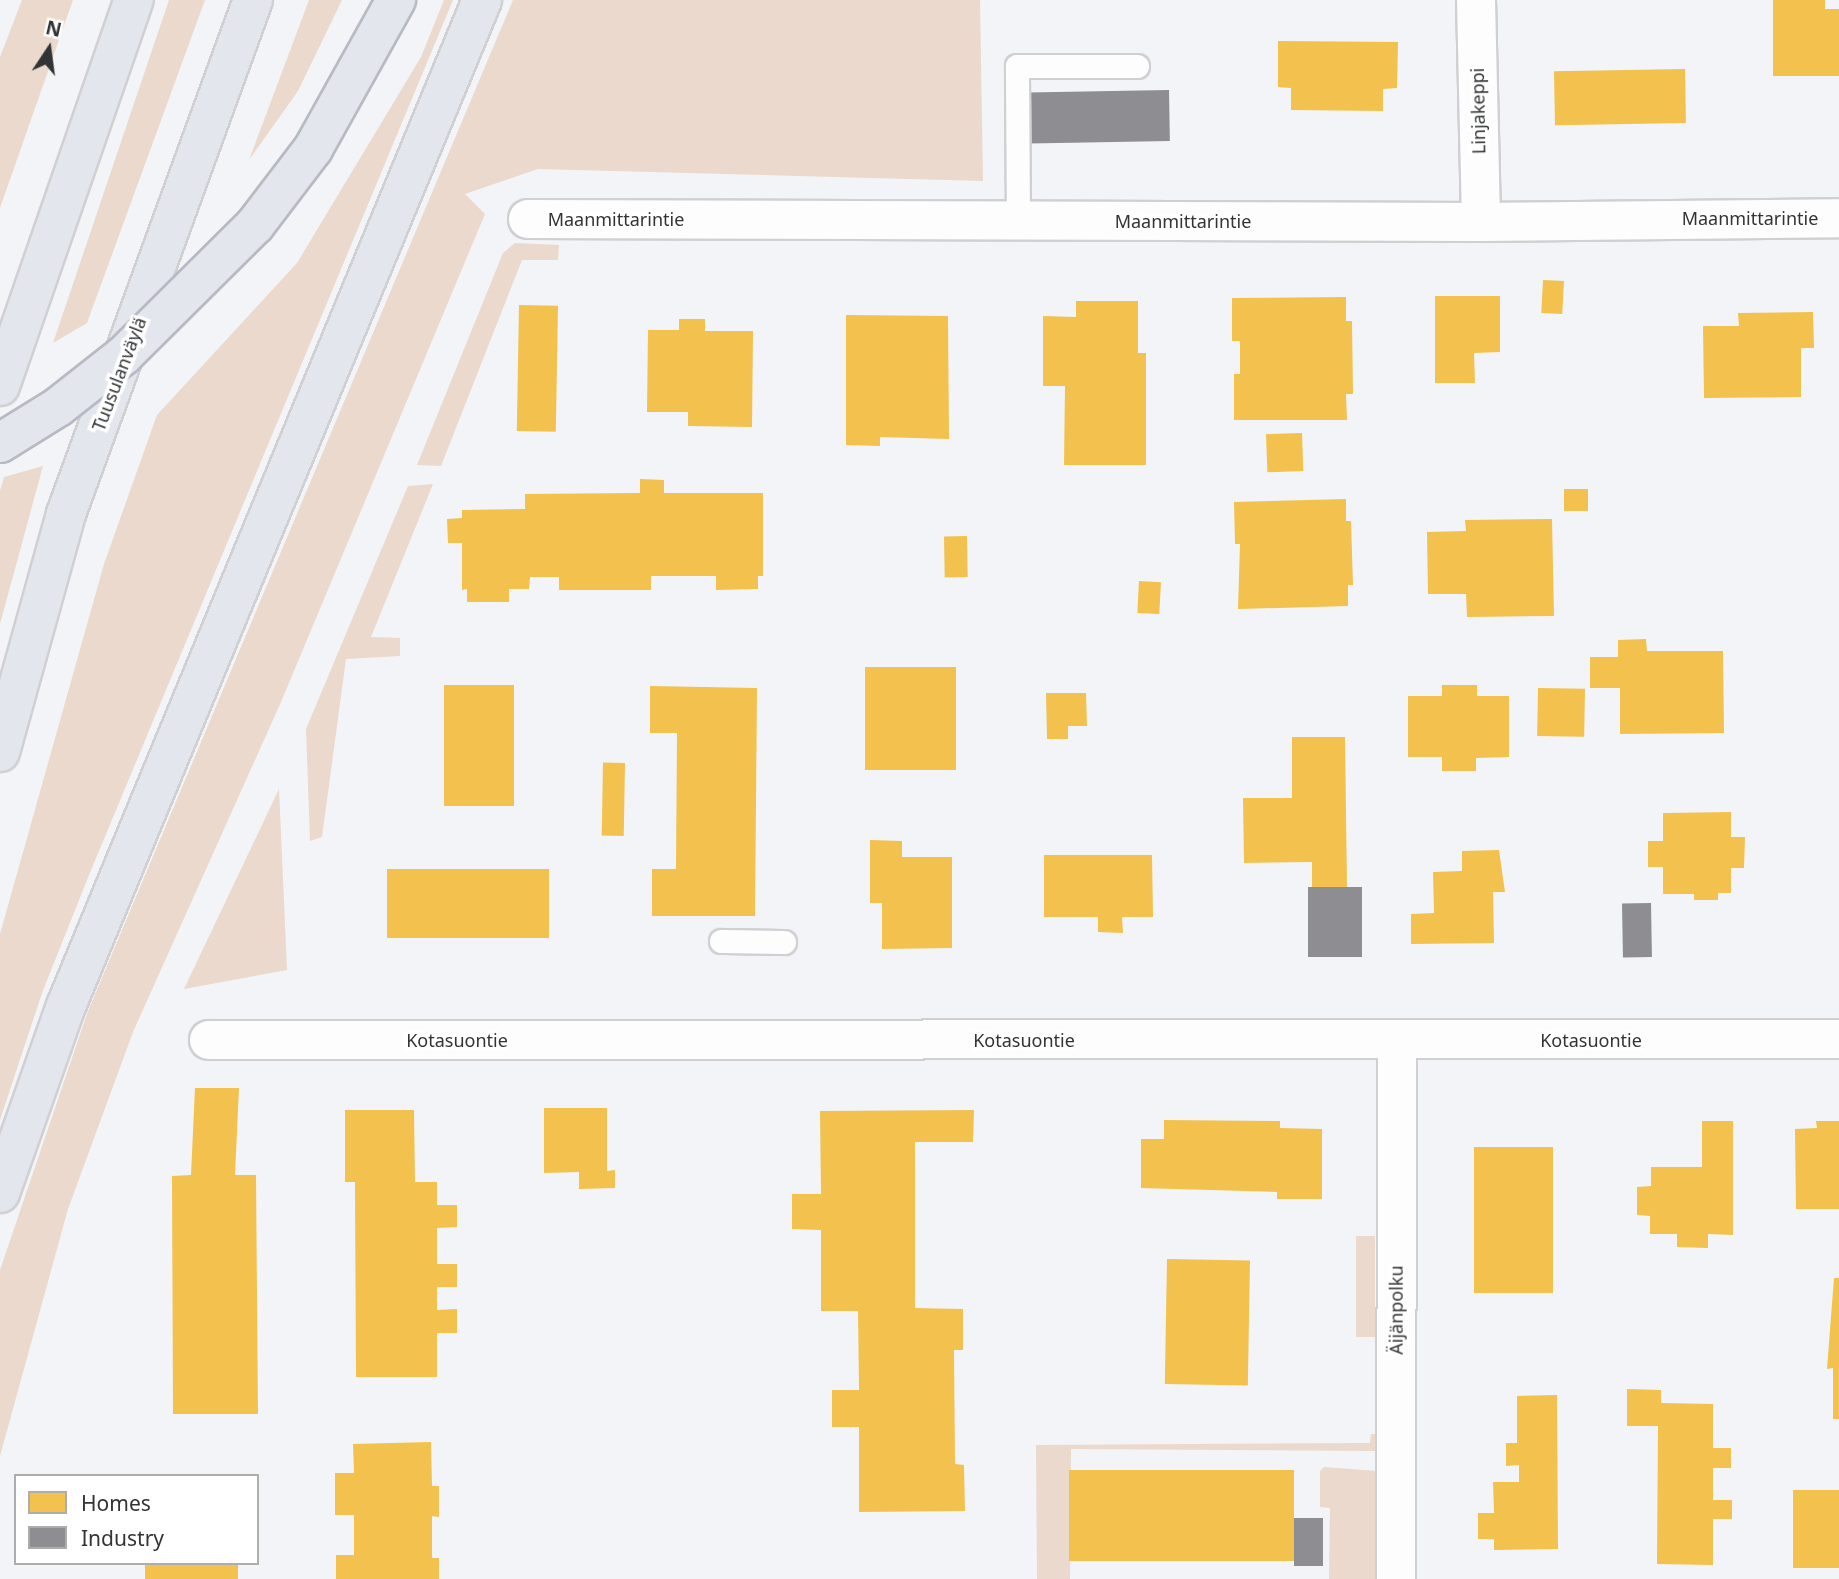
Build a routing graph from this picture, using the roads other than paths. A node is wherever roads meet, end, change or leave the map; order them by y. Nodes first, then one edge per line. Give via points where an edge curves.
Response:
1 (134, 0) edge
2 (253, 0) edge
3 (396, 0) edge
4 (482, 0) edge
5 (1476, 0) edge
6 (1137, 66) dead end
7 (1839, 218) edge
8 (528, 219) dead end
9 (1018, 220) junction
10 (1481, 222) junction
11 (0, 386) edge
12 (0, 443) edge
13 (0, 752) edge
14 (721, 942) dead end
15 (784, 942) dead end
16 (1839, 1039) edge
17 (209, 1040) dead end
18 (1397, 1040) junction
19 (0, 1193) edge
20 (1396, 1579) edge

1 - 11 highway
2 - 13 highway, Tuusulanväylä via 66,514
3 - 12 highway, bridge via 313,149 256,225 124,355 58,407
4 - 19 highway via 71,994
5 - 10 street, Linjakeppi
6 - 9 lane via 1017,66
7 - 10 street, Maanmittarintie
8 - 9 street, Maanmittarintie
9 - 10 street, Maanmittarintie
14 - 15 lane
16 - 18 street, Kotasuontie
17 - 18 street, Kotasuontie
18 - 20 street, Äijänpolku

